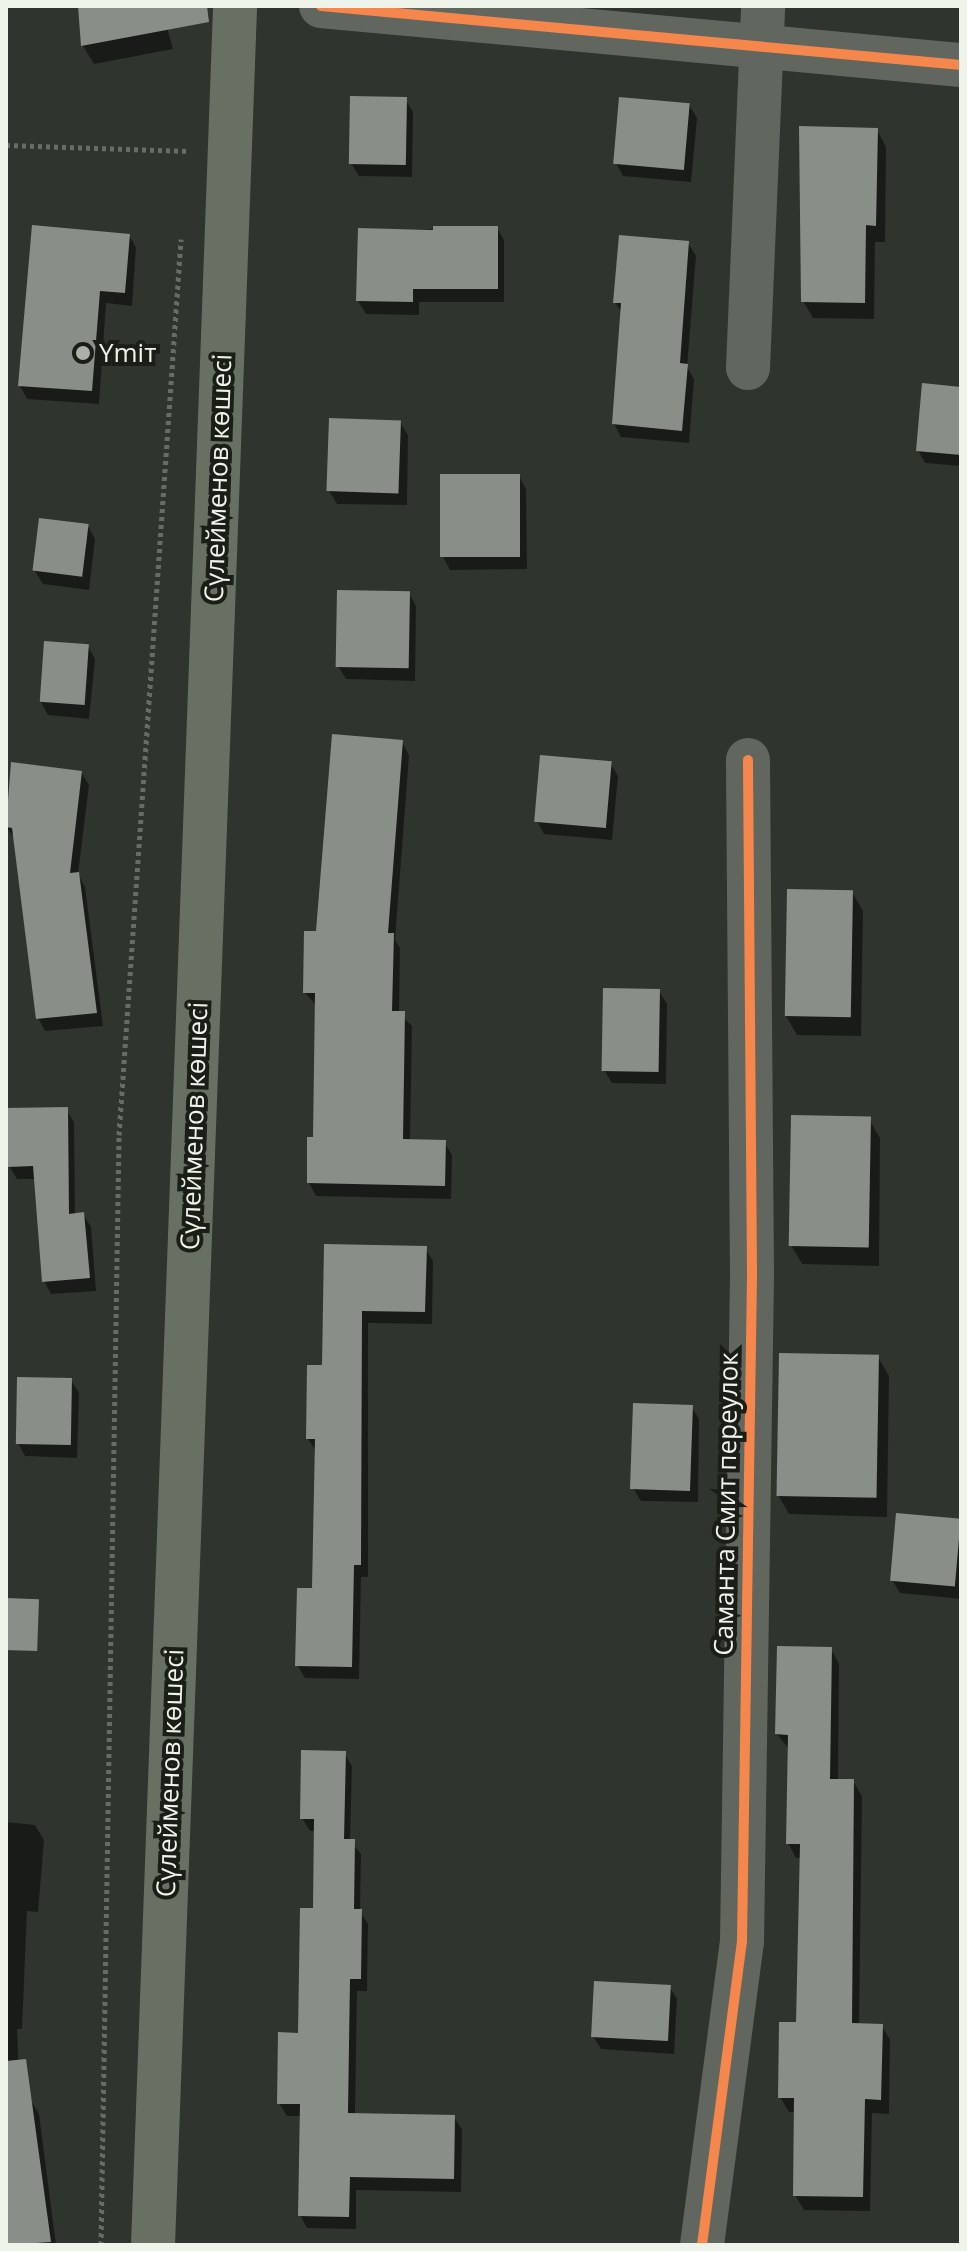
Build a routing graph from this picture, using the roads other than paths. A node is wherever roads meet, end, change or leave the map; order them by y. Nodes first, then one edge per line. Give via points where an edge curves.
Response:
1 (235, 6) edge
2 (321, 6) edge
3 (761, 24) edge
4 (961, 65) edge
5 (748, 368) dead end
6 (748, 760) dead end
7 (153, 2245) edge
8 (702, 2245) edge

1 - 7 main road, Сүлейменов көшесі
2 - 3 street
3 - 4 street
3 - 5 street
6 - 8 street, Саманта Смит переулок via 752,1273 742,1942

